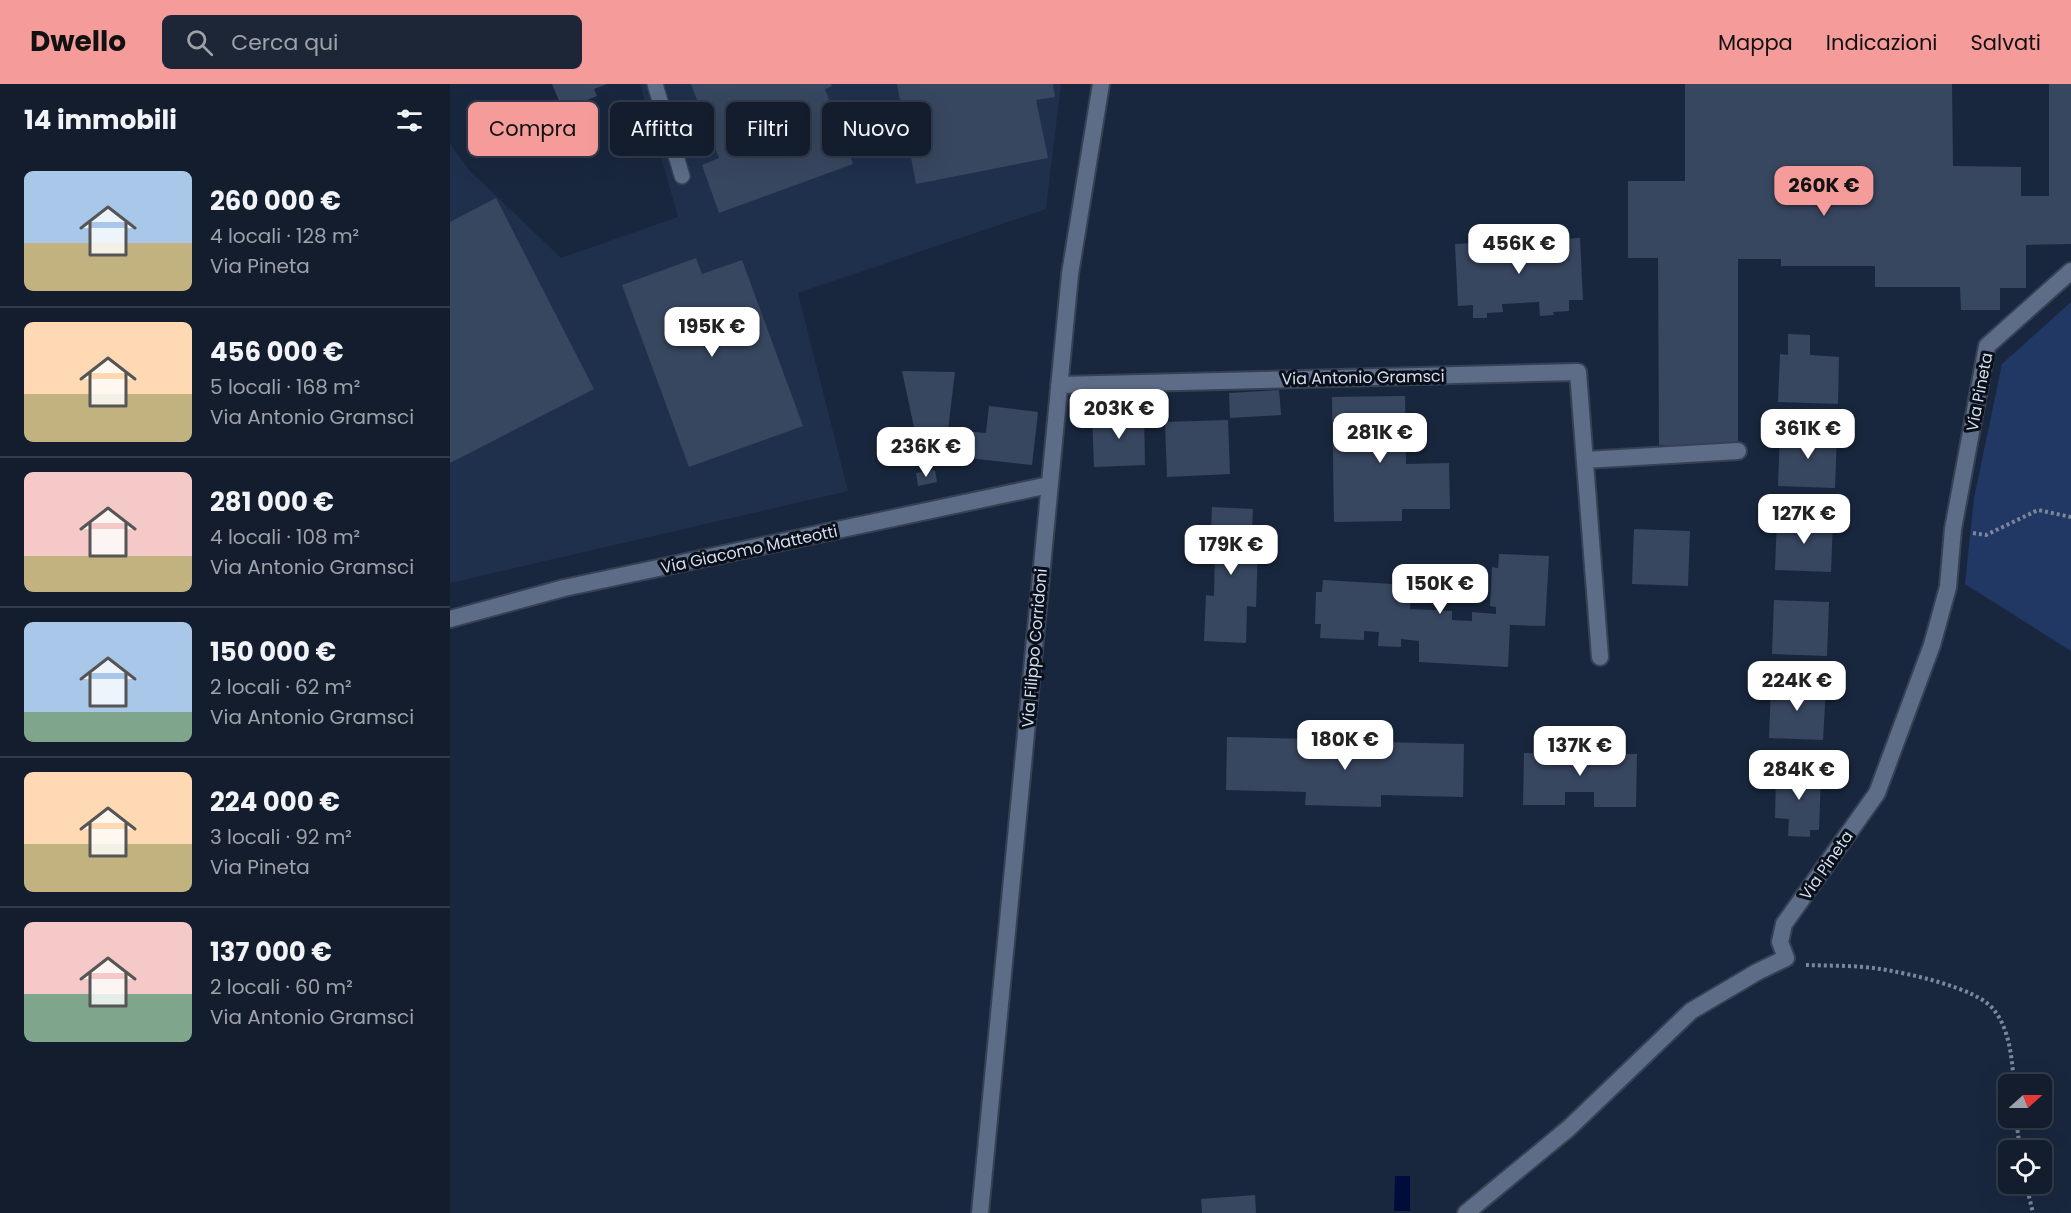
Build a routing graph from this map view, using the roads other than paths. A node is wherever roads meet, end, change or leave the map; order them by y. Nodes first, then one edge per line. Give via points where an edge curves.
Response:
1 (655, 84) edge
2 (1101, 84) edge
3 (681, 176) dead end
4 (2071, 271) edge
5 (1059, 385) junction
6 (1738, 451) dead end
7 (1585, 460) junction
8 (1049, 485) junction
9 (450, 619) edge
10 (1599, 657) dead end
11 (980, 1213) edge
12 (1466, 1213) edge

1 - 3 lane
2 - 5 street, Via Filippo Corridoni via 1070,274
4 - 12 street, Via Pineta via 1986,346 1953,529 1948,587 1932,645 1877,793 1784,924 1780,942 1786,958 1691,1011 1569,1128
5 - 7 street, Via Antonio Gramsci via 1578,372
5 - 8 street, Via Filippo Corridoni
6 - 7 street
7 - 10 street, Via Antonio Gramsci
8 - 9 street, Via Giacomo Matteotti via 564,588
8 - 11 street, Via Filippo Corridoni

